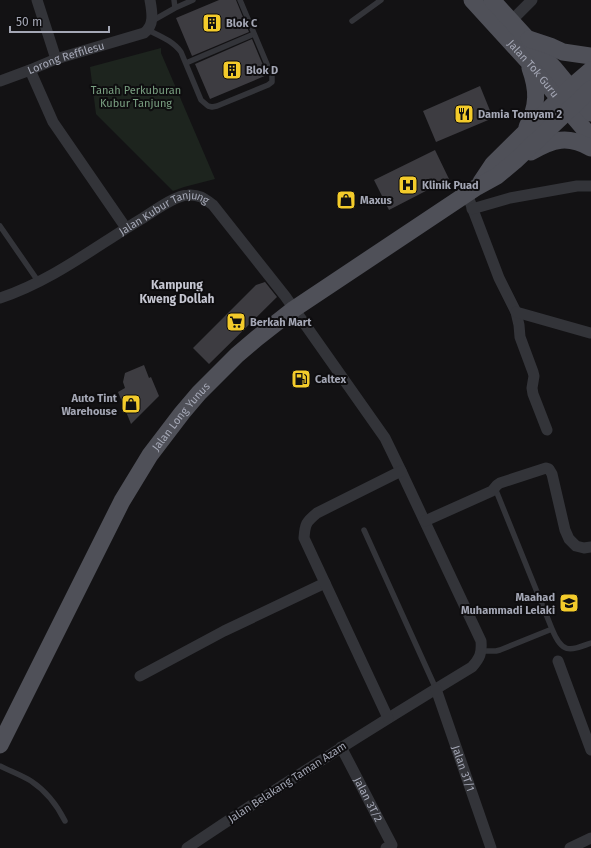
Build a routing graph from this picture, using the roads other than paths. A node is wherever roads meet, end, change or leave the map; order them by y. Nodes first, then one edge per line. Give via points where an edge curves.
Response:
1 (37, 0) edge
2 (150, 0) edge
3 (174, 0) edge
4 (193, 0) edge
5 (240, 0) edge
6 (381, 0) edge
7 (472, 0) edge
8 (492, 0) edge
9 (532, 0) edge
10 (175, 8) junction
11 (511, 20) junction
12 (352, 21) dead end
13 (150, 25) junction
14 (254, 34) junction
15 (523, 44) junction
16 (591, 56) edge
17 (56, 59) junction
18 (186, 63) junction
19 (30, 70) junction
20 (591, 70) edge
21 (0, 81) edge
22 (573, 97) edge
23 (591, 113) edge
24 (591, 139) edge
25 (513, 144) junction
26 (591, 148) edge
27 (516, 161) junction
28 (591, 186) edge
29 (472, 197) junction
30 (0, 226) edge
31 (126, 228) junction
32 (38, 281) junction
33 (0, 298) edge
34 (294, 309) junction
35 (516, 312) junction
36 (590, 333) edge
37 (547, 430) dead end
38 (401, 471) junction
39 (495, 488) junction
40 (425, 521) junction
41 (364, 530) dead end
42 (591, 547) edge
43 (325, 583) junction
44 (552, 629) junction
45 (591, 643) edge
46 (482, 651) junction
47 (558, 661) dead end
48 (140, 676) dead end
49 (436, 689) junction
50 (388, 718) junction
51 (0, 745) edge
52 (341, 747) junction
53 (591, 750) edge
54 (0, 766) edge
55 (65, 821) dead end
56 (591, 838) edge
57 (391, 847) edge
58 (187, 848) edge
59 (491, 848) edge
60 (570, 848) edge

1 - 17 street
2 - 13 street
3 - 10 lane
4 - 10 lane
5 - 14 lane
6 - 12 lane
7 - 15 main road, Jalan Tok Guru
8 - 11 main road, Jalan Tok Guru
9 - 11 street
10 - 13 lane
11 - 15 main road, Jalan Tok Guru
13 - 17 street, Lorong Reffilesu via 140,34
13 - 18 lane via 177,47
14 - 18 lane
14 - 18 lane via 272,76 272,82 268,85 217,106 208,106 201,100
15 - 16 main road via 550,46 563,52
15 - 22 main road, Jalan Tok Guru
15 - 25 main road via 535,82 536,97 533,114
17 - 19 street, Lorong Reffilesu
19 - 21 street, Lorong Reffilesu
19 - 31 street via 53,122
20 - 22 main road, Jalan Long Yunus
22 - 23 main road, Jalan Tok Guru
22 - 24 main road, Jalan Tok Guru
22 - 25 main road, Jalan Long Yunus
22 - 27 main road, Jalan Long Yunus
25 - 29 main road, Jalan Long Yunus via 493,164
26 - 27 main road via 576,141 563,140 540,147
27 - 29 main road, Jalan Long Yunus
28 - 29 street via 577,186 510,198
29 - 34 main road, Jalan Long Yunus
29 - 35 street via 499,278
30 - 32 lane
31 - 32 street, Jalan Kubur Tanjung via 66,267
31 - 34 street, Jalan Kubur Tanjung via 174,199 188,194 202,197 212,205
32 - 33 street, Jalan Kubur Tanjung
34 - 38 street, Jalan Kubur Tanjung via 385,438
34 - 51 main road, Jalan Long Yunus via 257,338 199,393 150,455 122,501
35 - 36 street
35 - 37 street via 520,337 534,376 533,394
38 - 40 street, Jalan Kubur Tanjung
38 - 43 street via 317,513 304,527 304,538
39 - 40 street
39 - 42 street via 500,483 543,468 549,469 565,530 576,546
39 - 44 lane
40 - 46 street, Jalan Kubur Tanjung via 481,641
41 - 49 lane
43 - 48 street via 224,631
43 - 50 street
44 - 45 lane via 561,645 568,649
44 - 46 lane via 500,650
46 - 49 street, Jalan Belakang Taman Azam via 472,668
47 - 53 street
49 - 50 street, Jalan Belakang Taman Azam
49 - 59 street, Jalan 3T/1
50 - 52 street, Jalan Belakang Taman Azam
52 - 57 street, Jalan 3T/2
52 - 58 street, Jalan Belakang Taman Azam
54 - 55 lane via 31,781 45,793
56 - 60 street

